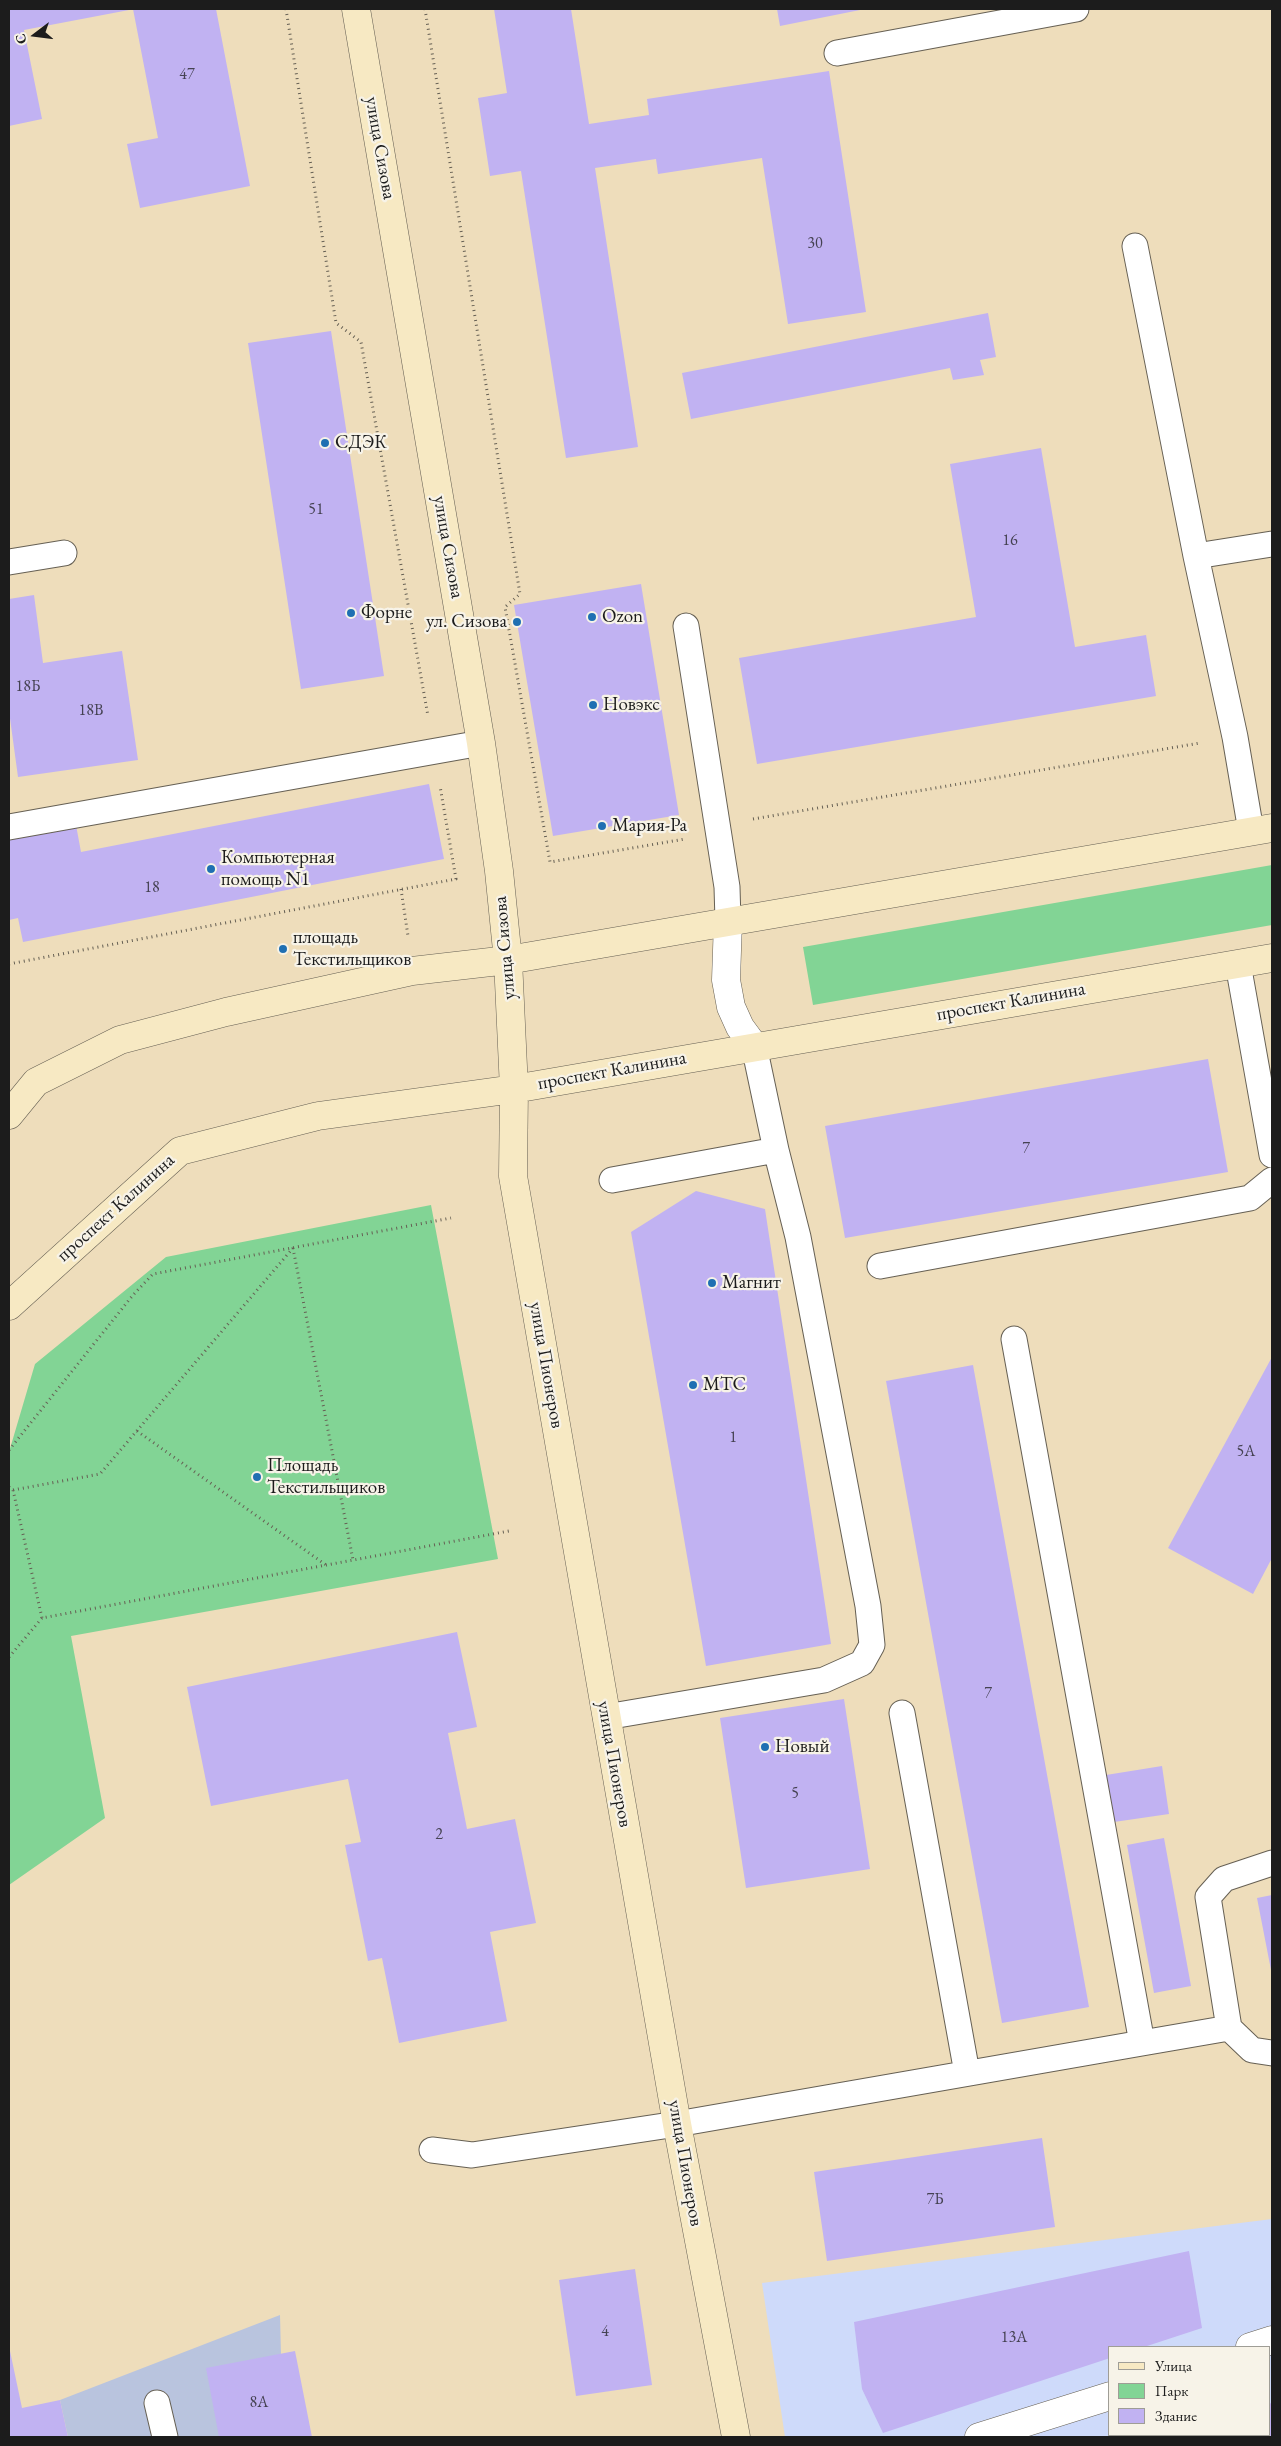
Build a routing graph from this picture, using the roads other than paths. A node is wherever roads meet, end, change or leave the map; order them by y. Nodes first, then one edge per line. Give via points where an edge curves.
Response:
1 (356, 9) edge
2 (1076, 9) edge
3 (837, 54) dead end
4 (1135, 246) dead end
5 (1272, 544) edge
6 (64, 553) dead end
7 (1196, 556) junction
8 (9, 562) edge
9 (686, 626) dead end
10 (481, 743) junction
11 (9, 827) edge
12 (1262, 830) edge
13 (728, 921) junction
14 (1272, 958) edge
15 (508, 960) junction
16 (1238, 964) junction
17 (754, 1046) junction
18 (514, 1089) junction
19 (9, 1115) edge
20 (776, 1150) junction
21 (1272, 1155) edge
22 (612, 1180) dead end
23 (1272, 1180) edge
24 (880, 1266) dead end
25 (9, 1306) edge
26 (1014, 1339) dead end
27 (902, 1713) dead end
28 (606, 1717) junction
29 (1272, 1863) edge
30 (1230, 2028) junction
31 (1142, 2043) junction
32 (1272, 2053) edge
33 (967, 2073) junction
34 (677, 2124) junction
35 (432, 2150) dead end
36 (1272, 2340) edge
37 (1253, 2346) edge
38 (1108, 2397) edge
39 (157, 2403) dead end
40 (165, 2437) edge
41 (736, 2437) edge
42 (979, 2437) edge

1 - 10 main road, улица Сизова
2 - 3 lane
4 - 7 lane
5 - 7 lane
6 - 8 lane
7 - 12 lane via 1235,737
9 - 13 lane via 727,887
10 - 11 lane
10 - 15 main road, улица Сизова
12 - 13 main road
13 - 15 main road
13 - 17 street via 726,980 731,1006 740,1027
14 - 16 main road, проспект Калинина
15 - 18 main road, улица Сизова
15 - 19 main road via 403,973 226,1012 120,1040 36,1082
16 - 17 main road, проспект Калинина
16 - 21 lane
17 - 18 main road, проспект Калинина
17 - 20 lane
18 - 25 main road, проспект Калинина via 318,1116 180,1151
18 - 28 main road, улица Пионеров via 513,1176
20 - 22 lane
20 - 28 lane via 798,1237 872,1629 872,1645 862,1663 824,1680
23 - 24 lane via 1250,1198
26 - 31 lane
27 - 33 lane
28 - 34 main road, улица Пионеров
29 - 30 lane via 1224,1879 1208,1897
30 - 31 lane
30 - 32 lane via 1252,2050
31 - 33 lane
33 - 34 lane
34 - 35 lane via 472,2155
34 - 41 main road, улица Пионеров
36 - 37 street
38 - 42 street
39 - 40 lane

